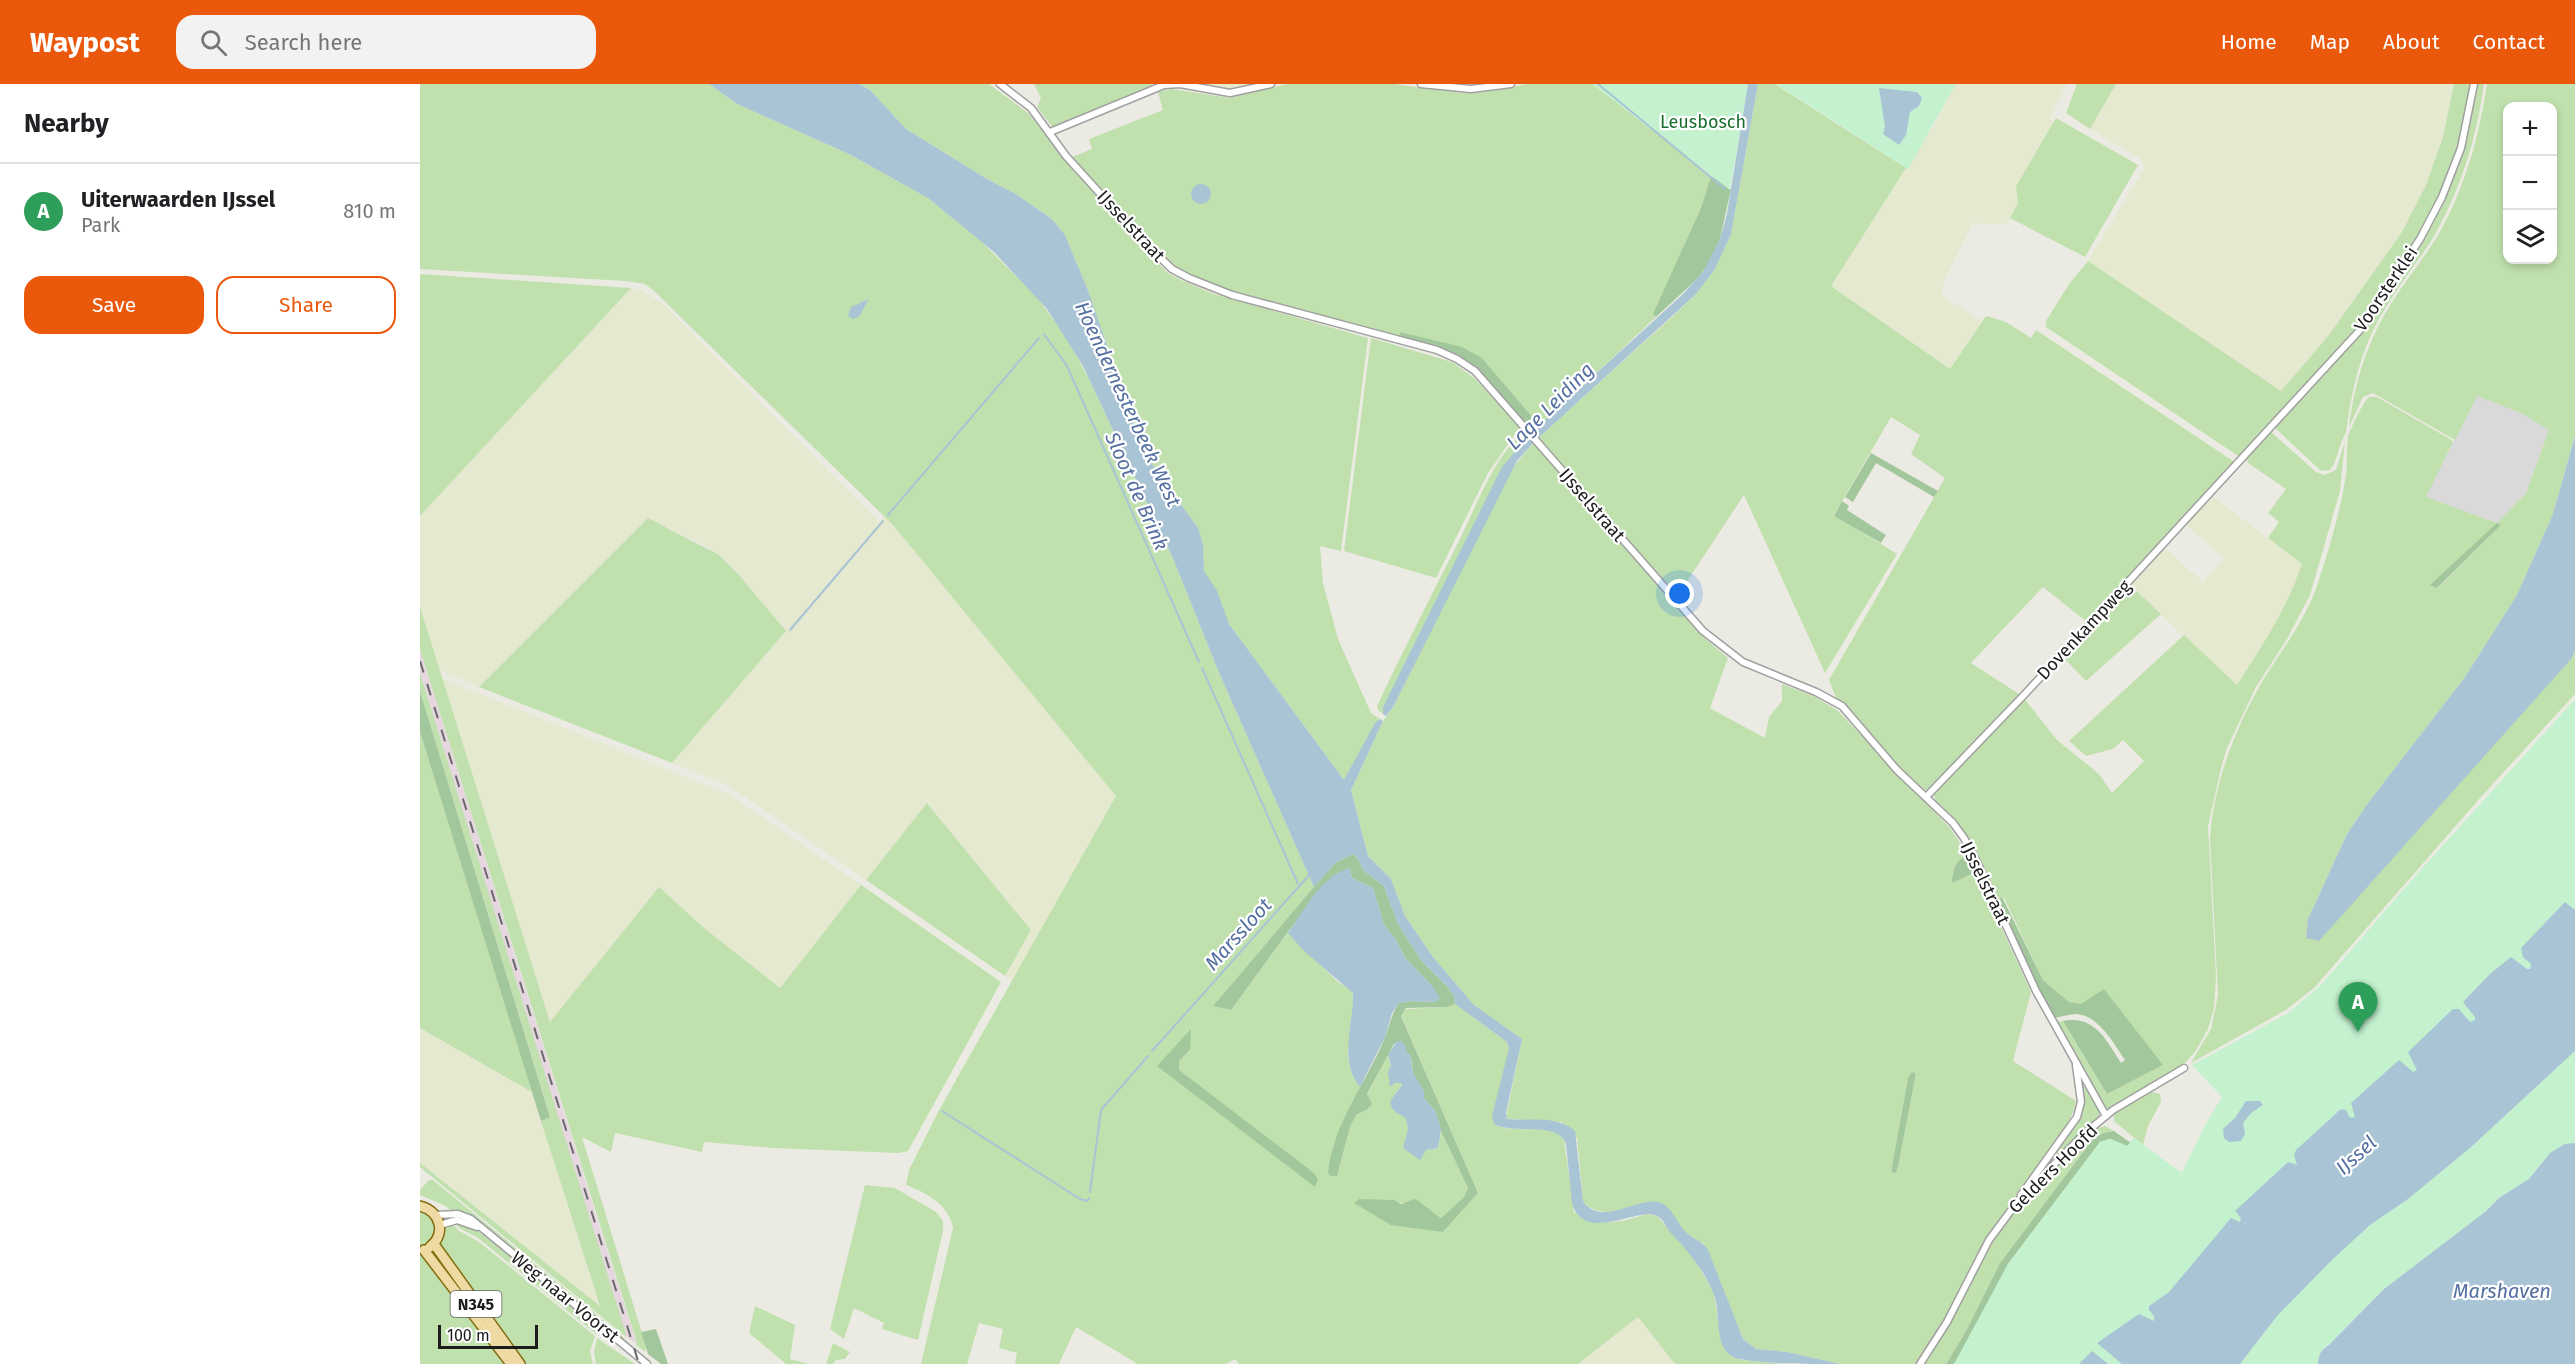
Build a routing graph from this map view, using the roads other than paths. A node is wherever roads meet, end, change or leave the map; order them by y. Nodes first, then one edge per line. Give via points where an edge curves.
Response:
1 (1000, 84) edge
2 (1270, 84) edge
3 (1421, 84) edge
4 (1511, 84) edge
5 (2474, 84) edge
6 (1050, 132) junction
7 (2240, 462) joint
8 (1926, 797) junction
9 (2074, 1056) junction
10 (2184, 1068) dead end
11 (2106, 1116) junction
12 (2018, 1201) junction
13 (420, 1206) edge
14 (436, 1215) junction
15 (440, 1225) junction
16 (483, 1230) junction
17 (434, 1244) junction
18 (422, 1250) edge
19 (511, 1364) edge
20 (520, 1364) edge
21 (647, 1364) edge
22 (1920, 1364) edge

1 - 6 street, IJsselstraat via 1026,103
2 - 6 street via 1230,93 1180,84 1164,86
3 - 4 street via 1471,89
5 - 7 street, Voorsterklei via 2453,171 2420,239 2359,332
6 - 8 street, IJsselstraat via 1066,156 1172,269 1232,295 1437,350 1474,371 1703,631 1743,662 1827,696 1842,706
7 - 8 street, Dovenkampweg
8 - 9 street, IJsselstraat via 1964,838 2036,991
9 - 11 street, IJsselstraat
9 - 12 street, IJsselstraat via 2081,1102 2077,1116
10 - 11 street, Gelders Hoofd
11 - 12 street, Gelders Hoofd
12 - 22 street, Gelders Hoofd via 1989,1240 1947,1322
13 - 14 main road
14 - 15 main road
14 - 16 street, Weg naar Voorst via 458,1214
15 - 16 street, Weg naar Voorst via 457,1220
15 - 17 main road
16 - 21 street, Weg naar Voorst
17 - 18 main road, N345
17 - 20 main road, N345
18 - 19 main road, N345

